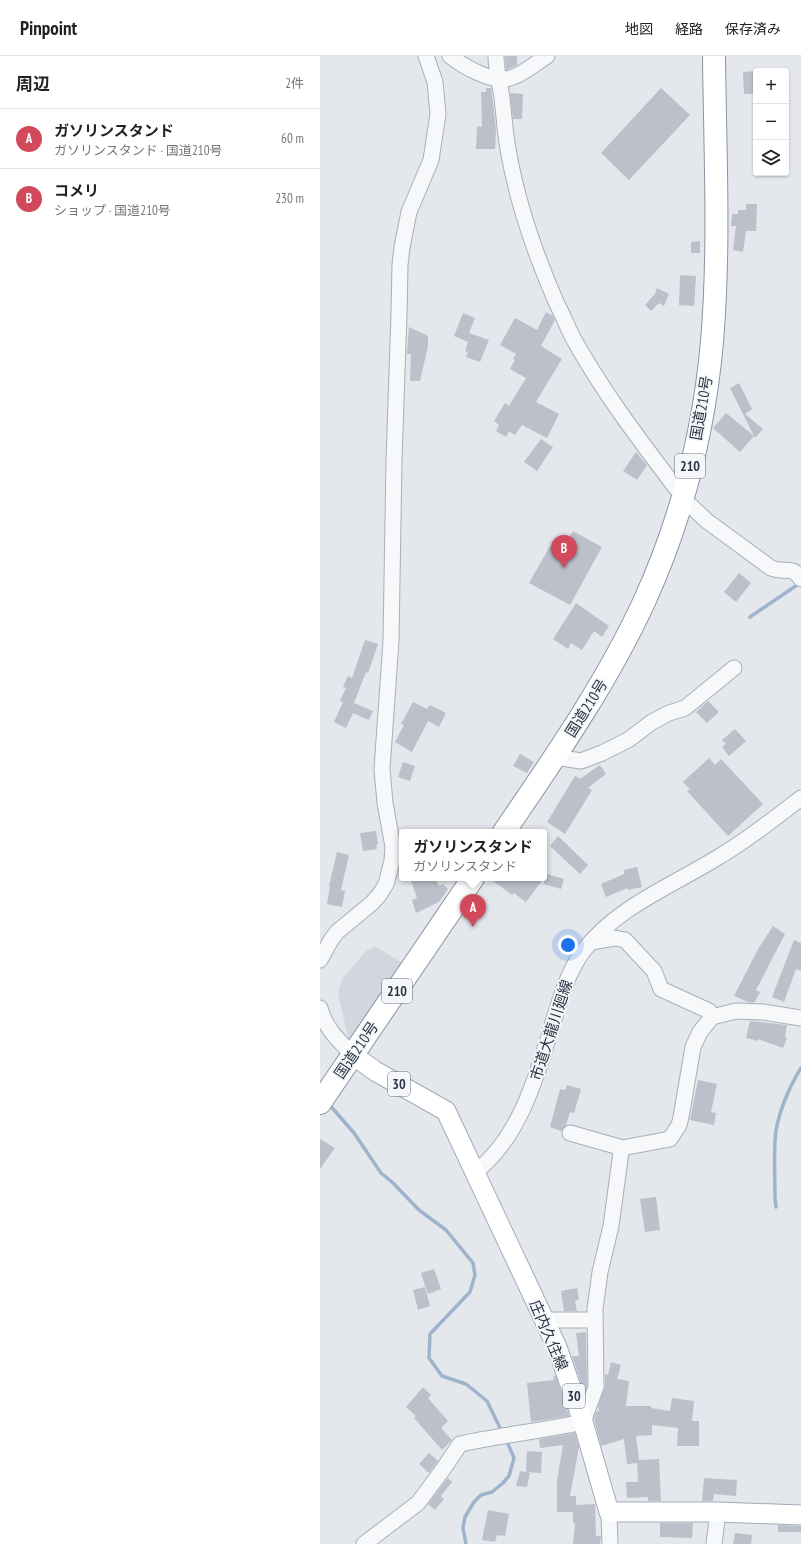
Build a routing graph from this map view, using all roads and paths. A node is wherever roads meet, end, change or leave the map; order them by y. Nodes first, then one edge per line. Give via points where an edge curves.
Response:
1 (426, 56) edge
2 (450, 56) edge
3 (496, 56) edge
4 (547, 56) edge
5 (714, 56) edge
6 (498, 78) junction
7 (681, 499) junction
8 (801, 580) edge
9 (734, 668) dead end
10 (555, 757) junction
11 (801, 798) edge
12 (506, 829) edge
13 (471, 881) edge
14 (591, 942) junction
15 (320, 960) edge
16 (320, 1008) edge
17 (712, 1017) junction
18 (801, 1018) edge
19 (353, 1055) junction
20 (320, 1103) edge
21 (570, 1133) dead end
22 (623, 1148) junction
23 (475, 1172) junction
24 (544, 1320) junction
25 (595, 1320) junction
26 (583, 1422) junction
27 (610, 1512) junction
28 (718, 1512) junction
29 (801, 1515) edge
30 (364, 1544) edge
31 (610, 1544) edge
32 (714, 1544) edge

1 - 15 street via 435,82 438,114 431,160 409,212 400,265 391,641 382,748 385,803 393,847 390,872 380,894 337,932
2 - 6 street via 468,69
3 - 6 street
4 - 6 street via 513,77
5 - 7 highway, 国道210号 / 210 via 716,243 712,343 699,429
6 - 7 street via 508,151 518,197 530,236 553,293 576,343 598,380
7 - 8 street via 771,568 795,571
7 - 10 highway, 国道210号 / 210 via 658,569 628,634 605,679
9 - 10 street via 685,708 658,719 622,743 582,761
10 - 12 highway, 国道210号 / 210
11 - 14 street, 市道大龍川廻線 via 722,855 618,916
13 - 19 highway, 国道210号 / 210
14 - 17 street via 615,938 625,940 654,971 661,988 709,1011
14 - 23 street, 市道大龍川廻線 via 573,966 565,985 536,1079 525,1103 494,1155
16 - 19 street via 328,1028
17 - 18 street via 736,1011 764,1012
17 - 22 street via 700,1032 693,1047 679,1125 670,1139
19 - 20 highway, 国道210号 / 210
19 - 23 main road, 庄内久住線 / 30 via 446,1111
21 - 22 street
22 - 25 street via 611,1226 600,1272
23 - 24 main road, 庄内久住線 / 30
24 - 25 street
24 - 26 main road, 庄内久住線 / 30
25 - 26 street via 596,1387
26 - 27 main road, 庄内久住線 / 30
26 - 30 street via 504,1434 460,1444 418,1503
27 - 28 main road
27 - 31 street
28 - 29 main road
28 - 32 street

